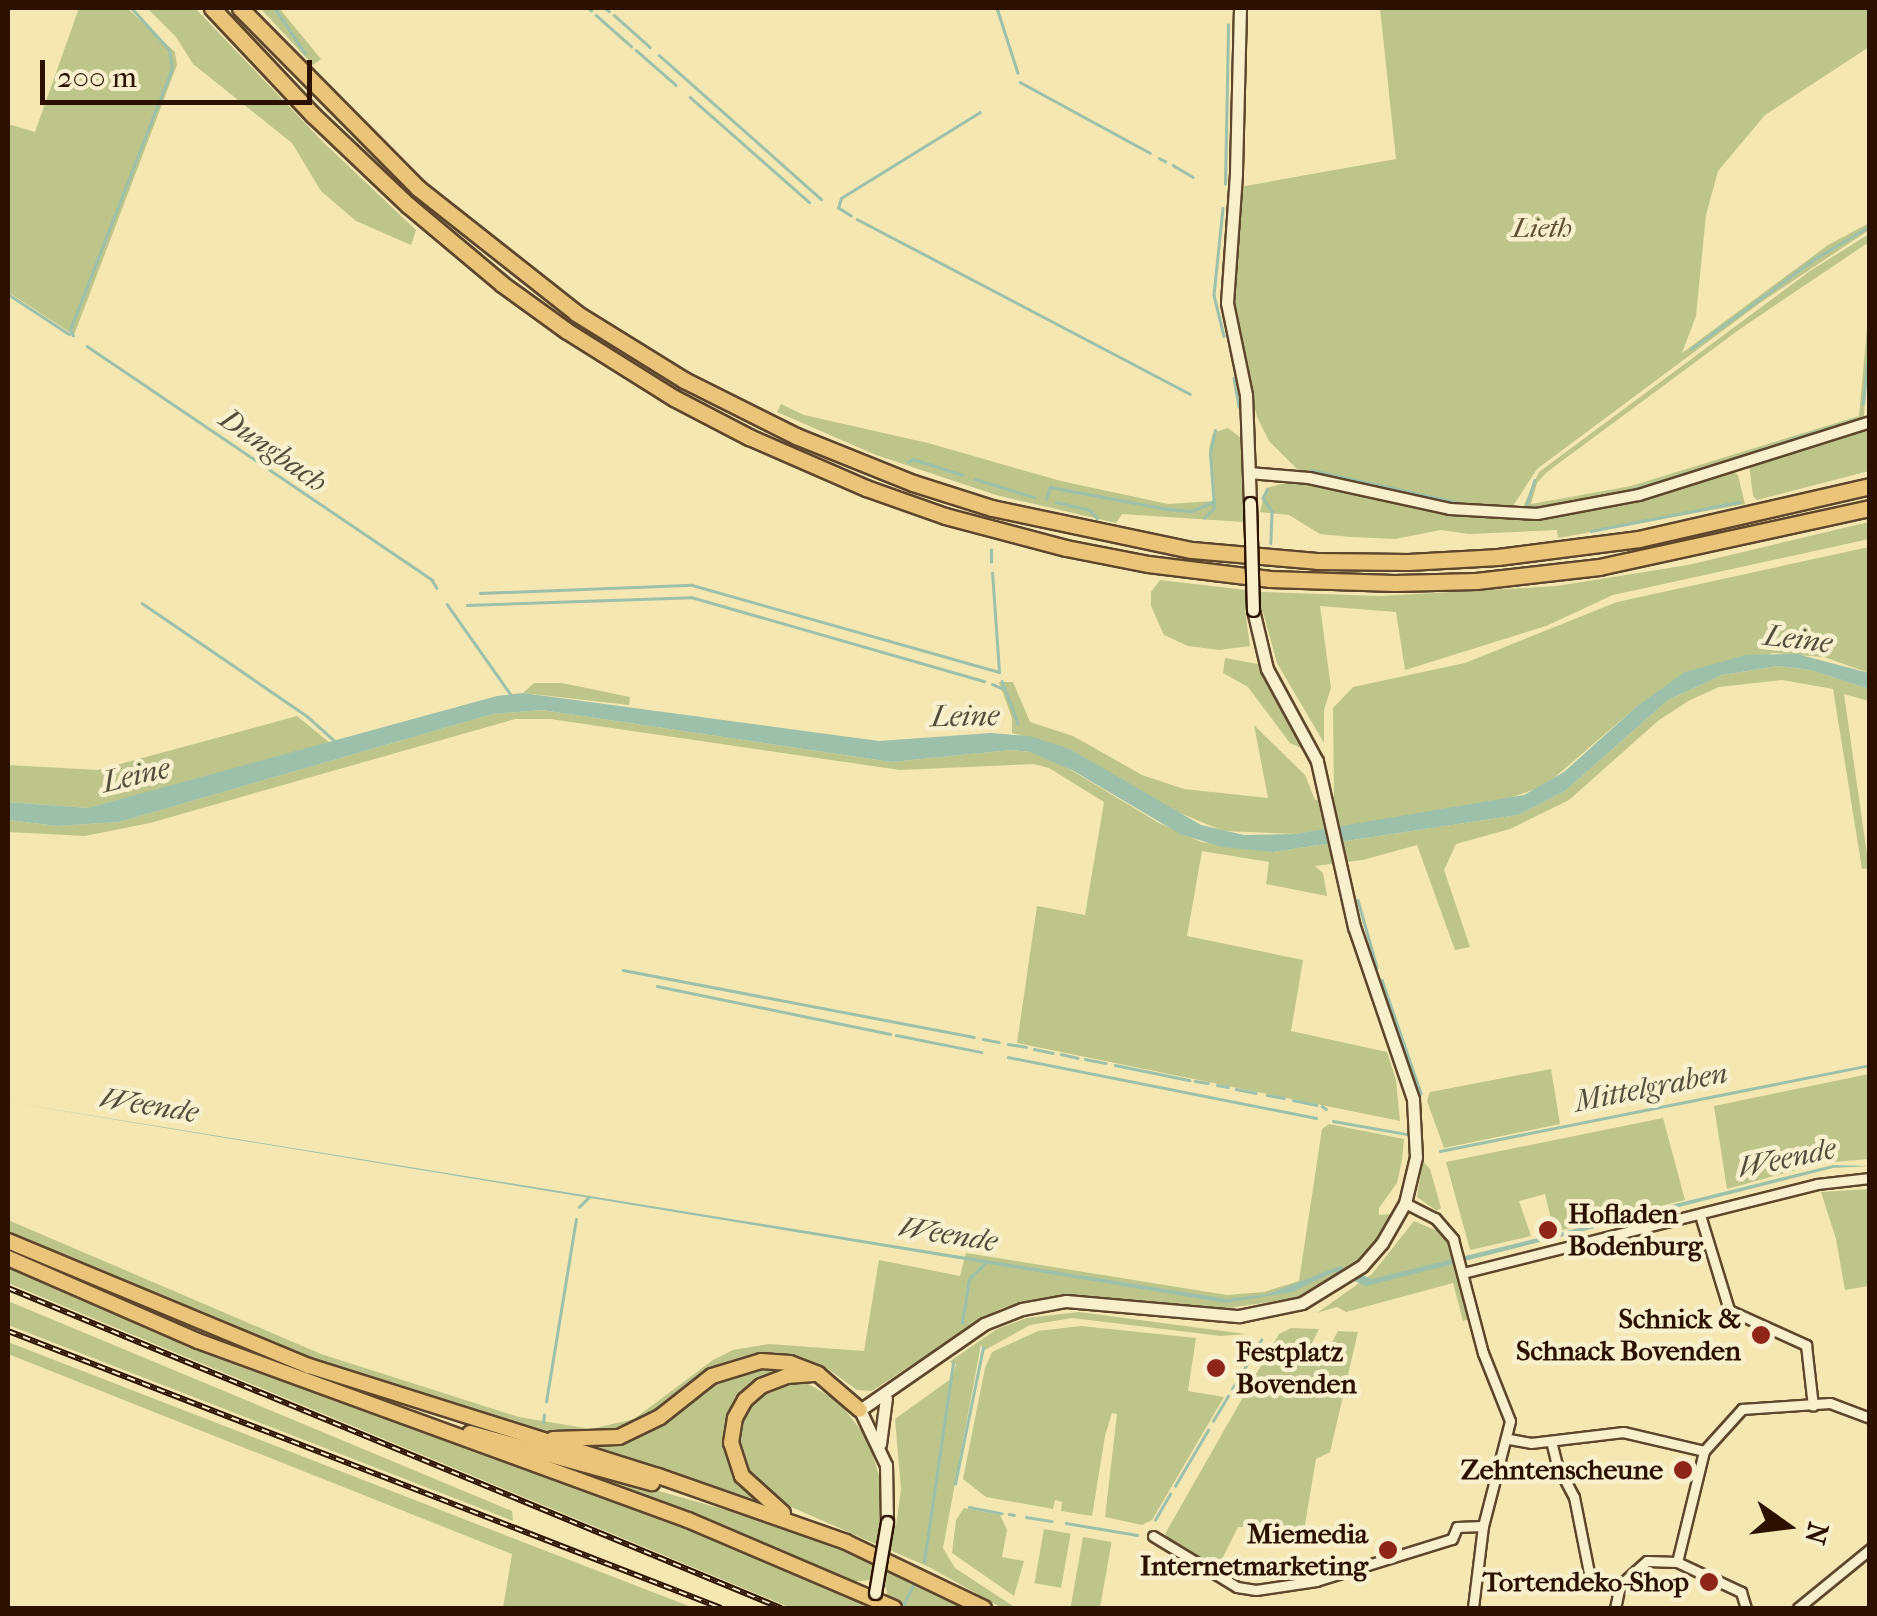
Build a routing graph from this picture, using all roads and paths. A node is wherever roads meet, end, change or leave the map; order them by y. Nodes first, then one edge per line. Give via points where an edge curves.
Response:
1 (212, 8) edge
2 (240, 8) edge
3 (1240, 8) edge
4 (1870, 422) edge
5 (1249, 473) junction
6 (1870, 486) edge
7 (1870, 508) edge
8 (1870, 1178) edge
9 (1405, 1203) junction
10 (1700, 1215) junction
11 (8, 1240) edge
12 (8, 1258) edge
13 (1463, 1270) junction
14 (818, 1374) junction
15 (889, 1394) junction
16 (1813, 1406) junction
17 (389, 1411) junction
18 (861, 1412) junction
19 (1870, 1418) edge
20 (532, 1437) junction
21 (1509, 1439) junction
22 (1551, 1441) junction
23 (880, 1448) junction
24 (1704, 1451) junction
25 (716, 1497) junction
26 (795, 1523) junction
27 (1483, 1526) junction
28 (1154, 1536) dead end
29 (1870, 1549) edge
30 (1677, 1562) junction
31 (1620, 1585) junction
32 (874, 1600) edge
33 (894, 1608) edge
34 (984, 1608) edge
35 (1472, 1608) edge
36 (1615, 1608) edge
37 (1746, 1608) edge
38 (1798, 1608) edge

1 - 7 highway via 350,152 556,324 749,437 945,516 1066,548 1189,570 1394,584 1600,567
2 - 6 highway via 418,188 576,313 684,380 784,430 979,504 1192,550 1408,562 1640,539
3 - 5 main road via 1226,303 1246,396
4 - 5 street via 1639,495 1536,514 1450,509 1309,478
5 - 9 main road, bridge via 1253,610 1267,669 1316,762 1360,946 1413,1099 1416,1157
8 - 10 street via 1817,1184
9 - 13 street via 1441,1222
9 - 15 main road via 1362,1266 1302,1302 1239,1316 1042,1304 984,1324
10 - 13 street
10 - 16 street via 1731,1313 1806,1345
11 - 20 highway via 309,1366
12 - 17 highway via 198,1340
13 - 21 street via 1481,1348 1509,1418
14 - 18 highway
14 - 20 highway via 790,1363 749,1362 712,1376 660,1417 619,1436
14 - 26 highway via 777,1378 753,1391 732,1432 742,1476
15 - 18 main road
15 - 23 main road
16 - 19 street via 1830,1404
16 - 24 street via 1737,1411
17 - 25 highway
17 - 32 highway via 706,1527
18 - 23 main road
20 - 25 highway
21 - 22 street
21 - 27 street
22 - 24 street via 1623,1432
22 - 31 street via 1574,1497 1590,1578
23 - 32 main road, bridge via 889,1482
24 - 30 street
25 - 26 highway
26 - 34 highway
27 - 28 street via 1457,1527 1452,1540 1316,1580 1256,1590 1237,1587
27 - 35 street
29 - 38 street
30 - 31 street via 1642,1565
30 - 37 street via 1744,1596
31 - 36 street
32 - 33 highway

